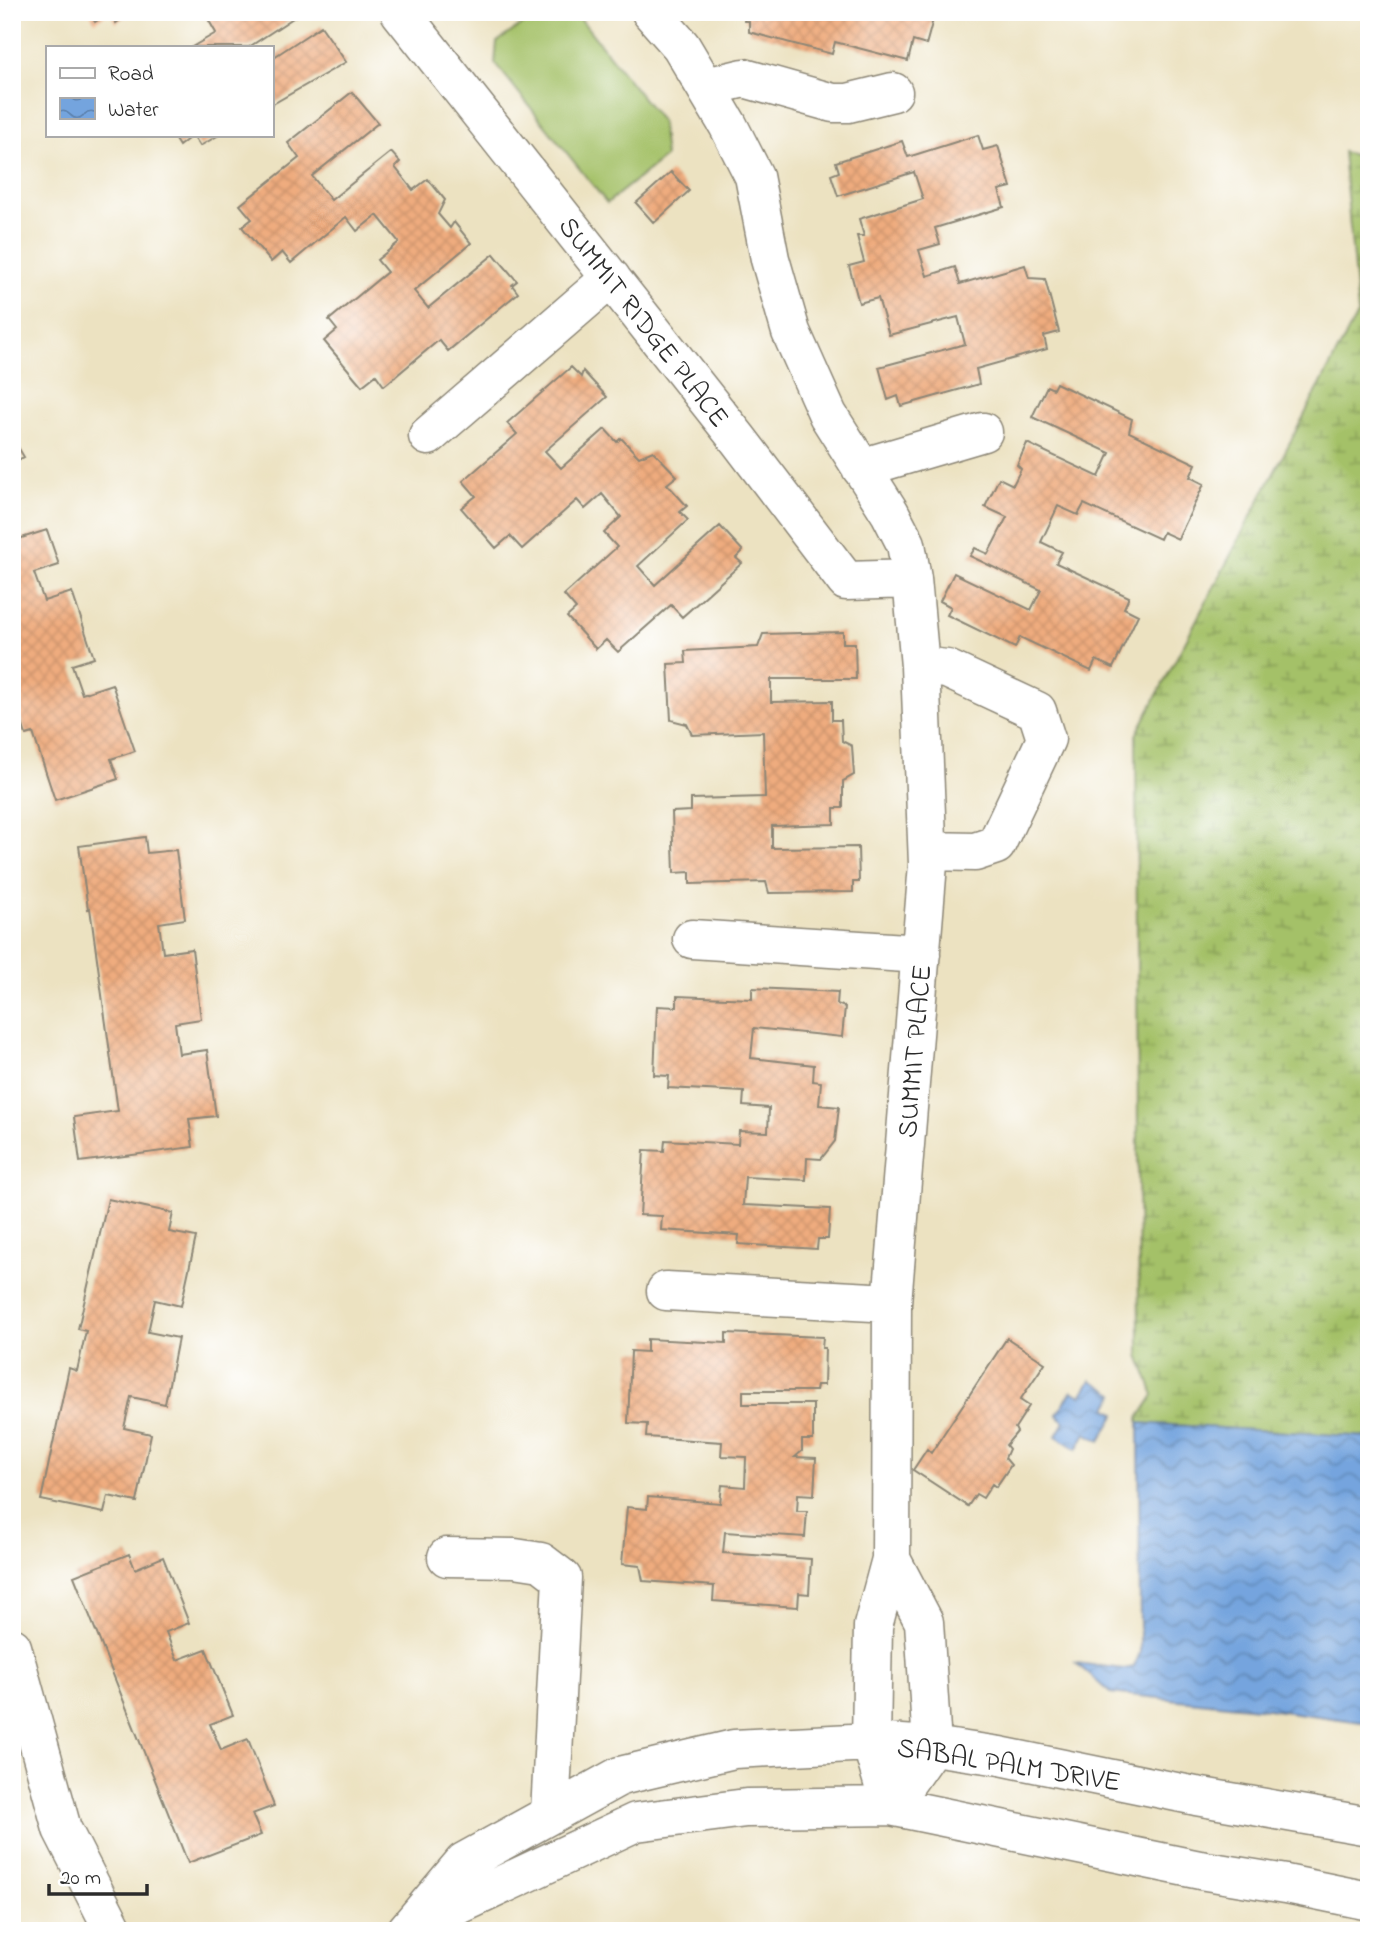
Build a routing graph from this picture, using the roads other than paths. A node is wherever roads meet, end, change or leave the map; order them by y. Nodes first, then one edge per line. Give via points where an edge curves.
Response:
1 (400, 12) edge
2 (655, 13) edge
3 (706, 87) junction
4 (893, 92) dead end
5 (611, 278) junction
6 (983, 432) dead end
7 (428, 436) dead end
8 (861, 467) junction
9 (909, 561) junction
10 (919, 666) junction
11 (928, 851) junction
12 (692, 939) dead end
13 (921, 954) junction
14 (666, 1291) dead end
15 (892, 1303) junction
16 (447, 1557) dead end
17 (891, 1559) junction
18 (12, 1647) edge
19 (871, 1742) junction
20 (932, 1746) junction
21 (890, 1806) junction
22 (550, 1814) junction
23 (1369, 1826) edge
24 (1369, 1901) edge
25 (407, 1930) edge
26 (114, 1931) edge

1 - 5 street, SUMMIT RIDGE PLACE
2 - 3 street
3 - 4 street via 744,78 832,103
3 - 8 street via 754,176 770,259 791,332 828,415
5 - 7 street
5 - 9 street, SUMMIT RIDGE PLACE via 846,581
6 - 8 street
8 - 9 street via 890,513
9 - 10 street, SUMMIT PLACE
10 - 11 street, SUMMIT PLACE
10 - 11 street via 947,669 1037,711 1046,739 996,845 975,852
11 - 13 street, SUMMIT PLACE
12 - 13 street
13 - 15 street, SUMMIT PLACE
14 - 15 street
15 - 17 street, SUMMIT PLACE
16 - 22 street via 541,1562 562,1578
17 - 19 street, SUMMIT PLACE via 873,1626
17 - 20 street, SUMMIT PLACE via 924,1622
18 - 26 street via 62,1829
19 - 20 street, SABAL PALM DRIVE
19 - 21 street, SUMMIT PLACE
19 - 22 street, SABAL PALM DRIVE via 734,1749 620,1776
20 - 21 street
20 - 23 street, SABAL PALM DRIVE
21 - 24 street, SABAL PALM DRIVE
21 - 25 street, SABAL PALM DRIVE via 746,1808 636,1822
22 - 25 street, SABAL PALM DRIVE via 464,1862

